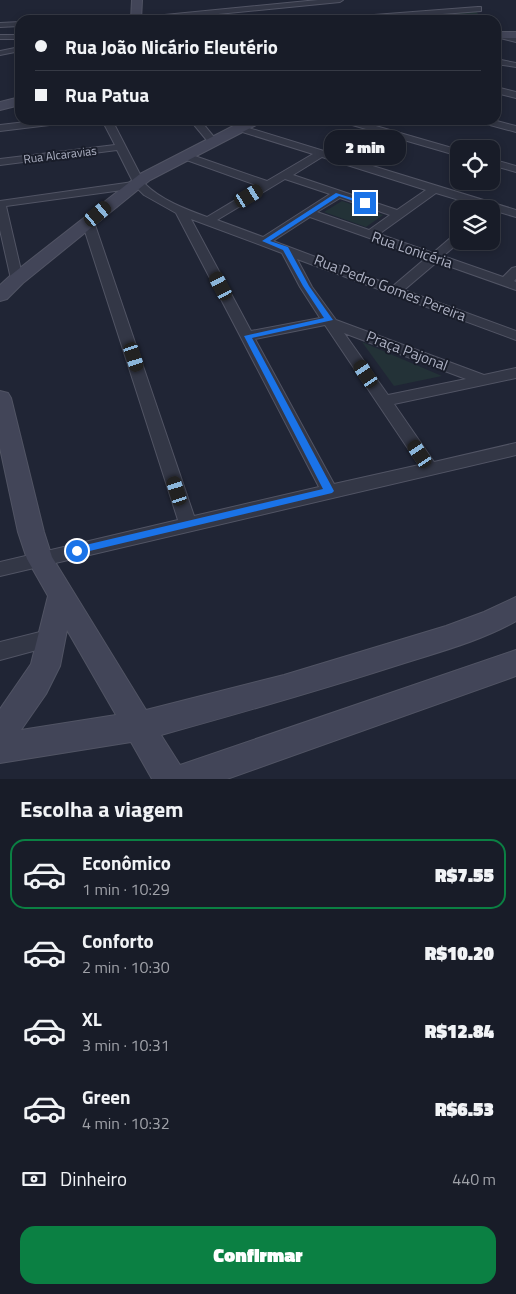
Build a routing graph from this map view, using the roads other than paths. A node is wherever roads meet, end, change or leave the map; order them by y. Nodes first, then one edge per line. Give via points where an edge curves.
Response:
1 (137, 0) edge
2 (473, 0) edge
3 (348, 9) edge
4 (136, 15) edge
5 (232, 15) edge
6 (0, 24) edge
7 (15, 24) edge
8 (501, 35) edge
9 (516, 35) edge
10 (15, 36) edge
11 (501, 36) edge
12 (0, 37) edge
13 (516, 40) edge
14 (15, 50) edge
15 (0, 53) edge
16 (501, 62) edge
17 (516, 65) edge
18 (501, 91) edge
19 (516, 95) edge
20 (15, 102) edge
21 (0, 106) edge
22 (25, 125) edge
23 (109, 125) edge
24 (199, 125) edge
25 (245, 125) edge
26 (362, 125) edge
27 (501, 125) edge
28 (0, 128) edge
29 (239, 128) junction
30 (516, 129) edge
31 (213, 142) junction
32 (120, 147) junction
33 (450, 150) edge
34 (320, 154) junction
35 (186, 156) junction
36 (0, 162) edge
37 (500, 165) edge
38 (516, 169) edge
39 (283, 175) junction
40 (136, 184) junction
41 (268, 185) junction
42 (434, 188) junction
43 (338, 194) junction
44 (469, 200) edge
45 (0, 204) edge
46 (500, 210) edge
47 (181, 211) junction
48 (309, 213) junction
49 (398, 214) junction
50 (516, 214) edge
51 (209, 220) junction
52 (88, 222) junction
53 (370, 235) junction
54 (265, 241) junction
55 (450, 244) edge
56 (286, 249) junction
57 (5, 252) edge
58 (434, 257) junction
59 (516, 271) edge
60 (17, 278) junction
61 (511, 285) edge
62 (396, 290) junction
63 (0, 295) edge
64 (330, 321) junction
65 (248, 336) junction
66 (516, 336) edge
67 (516, 373) edge
68 (483, 380) junction
69 (0, 398) edge
70 (384, 401) junction
71 (516, 449) edge
72 (430, 468) junction
73 (329, 491) junction
74 (188, 525) junction
75 (40, 559) junction
76 (0, 568) edge
77 (61, 596) junction
78 (516, 608) edge
79 (52, 638) junction
80 (0, 651) edge
81 (516, 663) edge
82 (140, 726) junction
83 (0, 734) edge
84 (0, 748) edge
85 (234, 769) edge
86 (170, 779) edge
87 (182, 779) edge

1 - 4 street
2 - 3 street via 480,12
3 - 5 street
6 - 7 street
8 - 9 street
10 - 12 street
11 - 13 street
14 - 15 street
16 - 17 street
18 - 19 street
20 - 21 street
22 - 28 street
23 - 32 street, Rua Pedro Gomes Pereira
24 - 31 street
25 - 29 street
26 - 33 street
27 - 30 street
29 - 31 street
29 - 34 street
31 - 35 street
32 - 36 street, Rua Alcaravias
32 - 40 street, Rua Pedro Gomes Pereira
34 - 39 street
34 - 42 street
35 - 40 street
35 - 41 street
37 - 38 street
39 - 41 street
39 - 43 street
40 - 45 street
40 - 47 street, Rua Pedro Gomes Pereira
40 - 52 street
41 - 51 street
42 - 44 street
42 - 49 street
43 - 48 street
43 - 49 street
45 - 57 street
46 - 50 street
47 - 51 street, Rua Pedro Gomes Pereira
47 - 65 street
48 - 53 street, Rua Lonicéria
48 - 54 street
49 - 53 street
51 - 54 street, Rua Pedro Gomes Pereira
52 - 60 street
52 - 74 street
53 - 58 street, Rua Lonicéria
54 - 56 street, Rua Pedro Gomes Pereira
55 - 58 street
56 - 62 street, Rua Pedro Gomes Pereira
56 - 64 street
57 - 60 street
58 - 61 street, Rua Lonicéria
58 - 62 street
59 - 61 street
60 - 63 street
62 - 66 street, Rua Pedro Gomes Pereira
64 - 65 street
64 - 68 street, Praça Pajonal
64 - 70 street
65 - 73 street
67 - 68 street
68 - 70 street
69 - 75 street via 30,532
70 - 72 street
71 - 72 street
72 - 73 street
73 - 74 street
74 - 75 street
75 - 76 street
75 - 77 street
77 - 79 street
77 - 82 street
78 - 82 street via 494,620 430,643 284,688
79 - 80 street
79 - 83 street via 45,666 35,685
81 - 85 street
82 - 84 street
82 - 86 street
85 - 87 street

